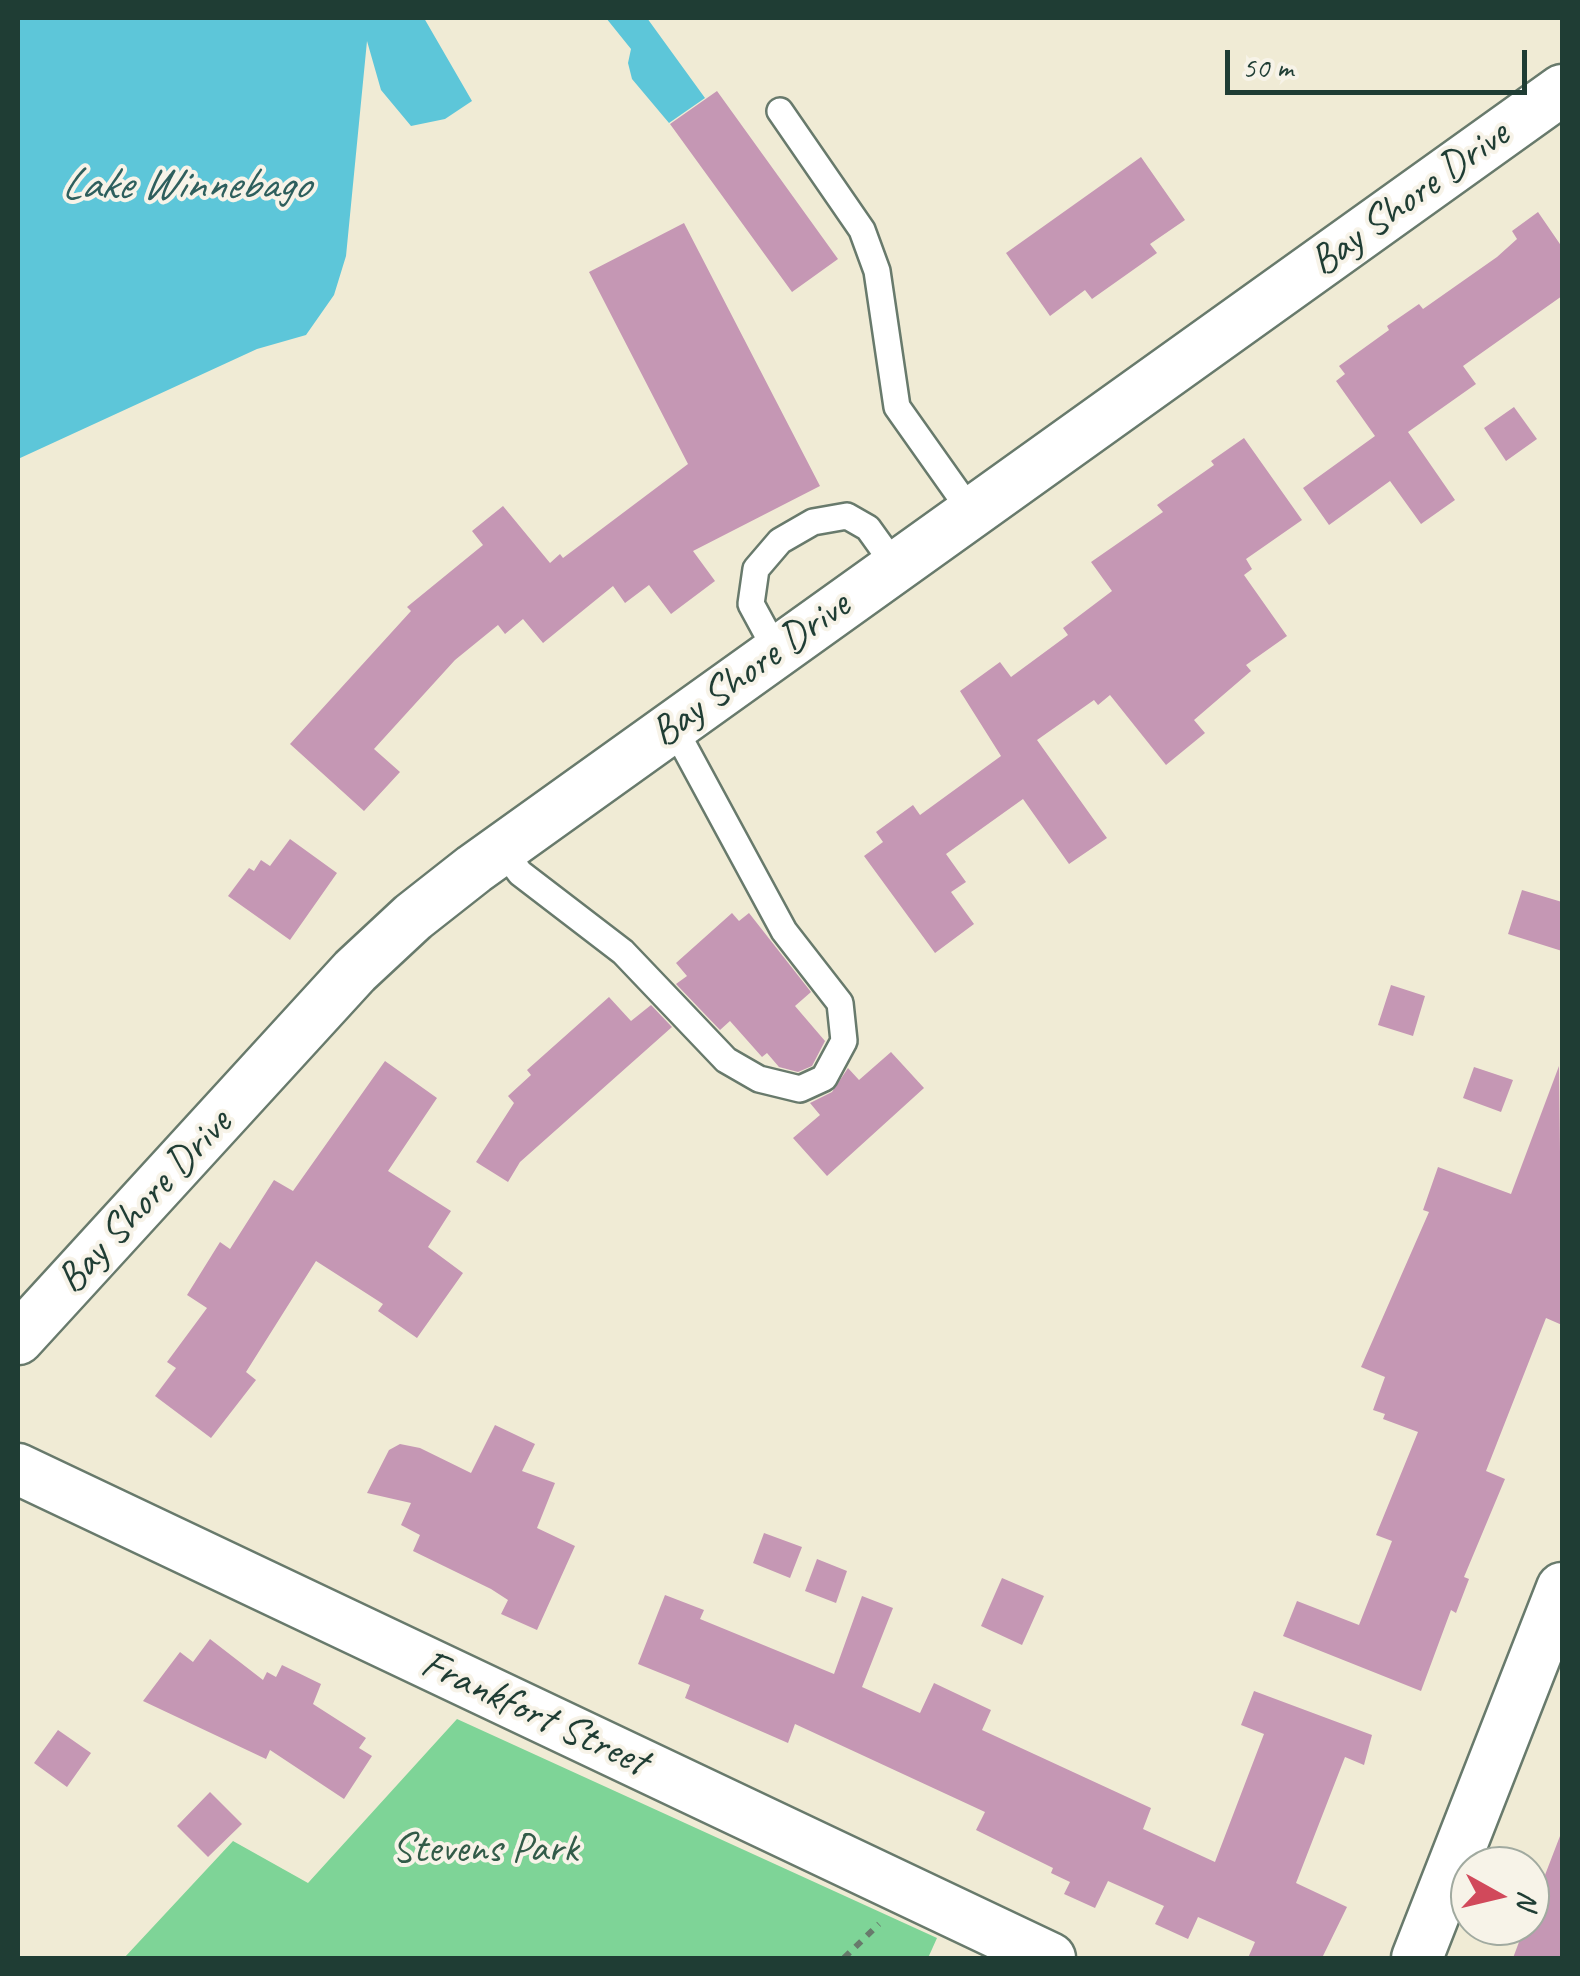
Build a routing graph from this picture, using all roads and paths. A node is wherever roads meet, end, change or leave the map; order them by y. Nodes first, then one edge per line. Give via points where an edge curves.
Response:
1 (1562, 90) edge
2 (780, 111) dead end
3 (972, 513) junction
4 (896, 567) junction
5 (777, 652) junction
6 (673, 726) junction
7 (502, 849) junction
8 (18, 1339) edge
9 (18, 1469) edge
10 (1562, 1588) edge
11 (1050, 1958) edge
12 (1417, 1958) edge

1 - 3 street, Bay Shore Drive
2 - 3 lane via 862,230 877,271 898,407
3 - 4 street, Bay Shore Drive
4 - 5 street, Bay Shore Drive
4 - 5 lane via 868,528 848,516 812,522 780,541 756,569 751,604
5 - 6 street, Bay Shore Drive
6 - 7 street, Bay Shore Drive
6 - 7 lane via 784,931 840,1003 844,1041 824,1078 800,1089 759,1079 726,1060 624,952 520,872
7 - 8 street, Bay Shore Drive via 356,971
9 - 11 street, Frankfort Street
10 - 12 street

